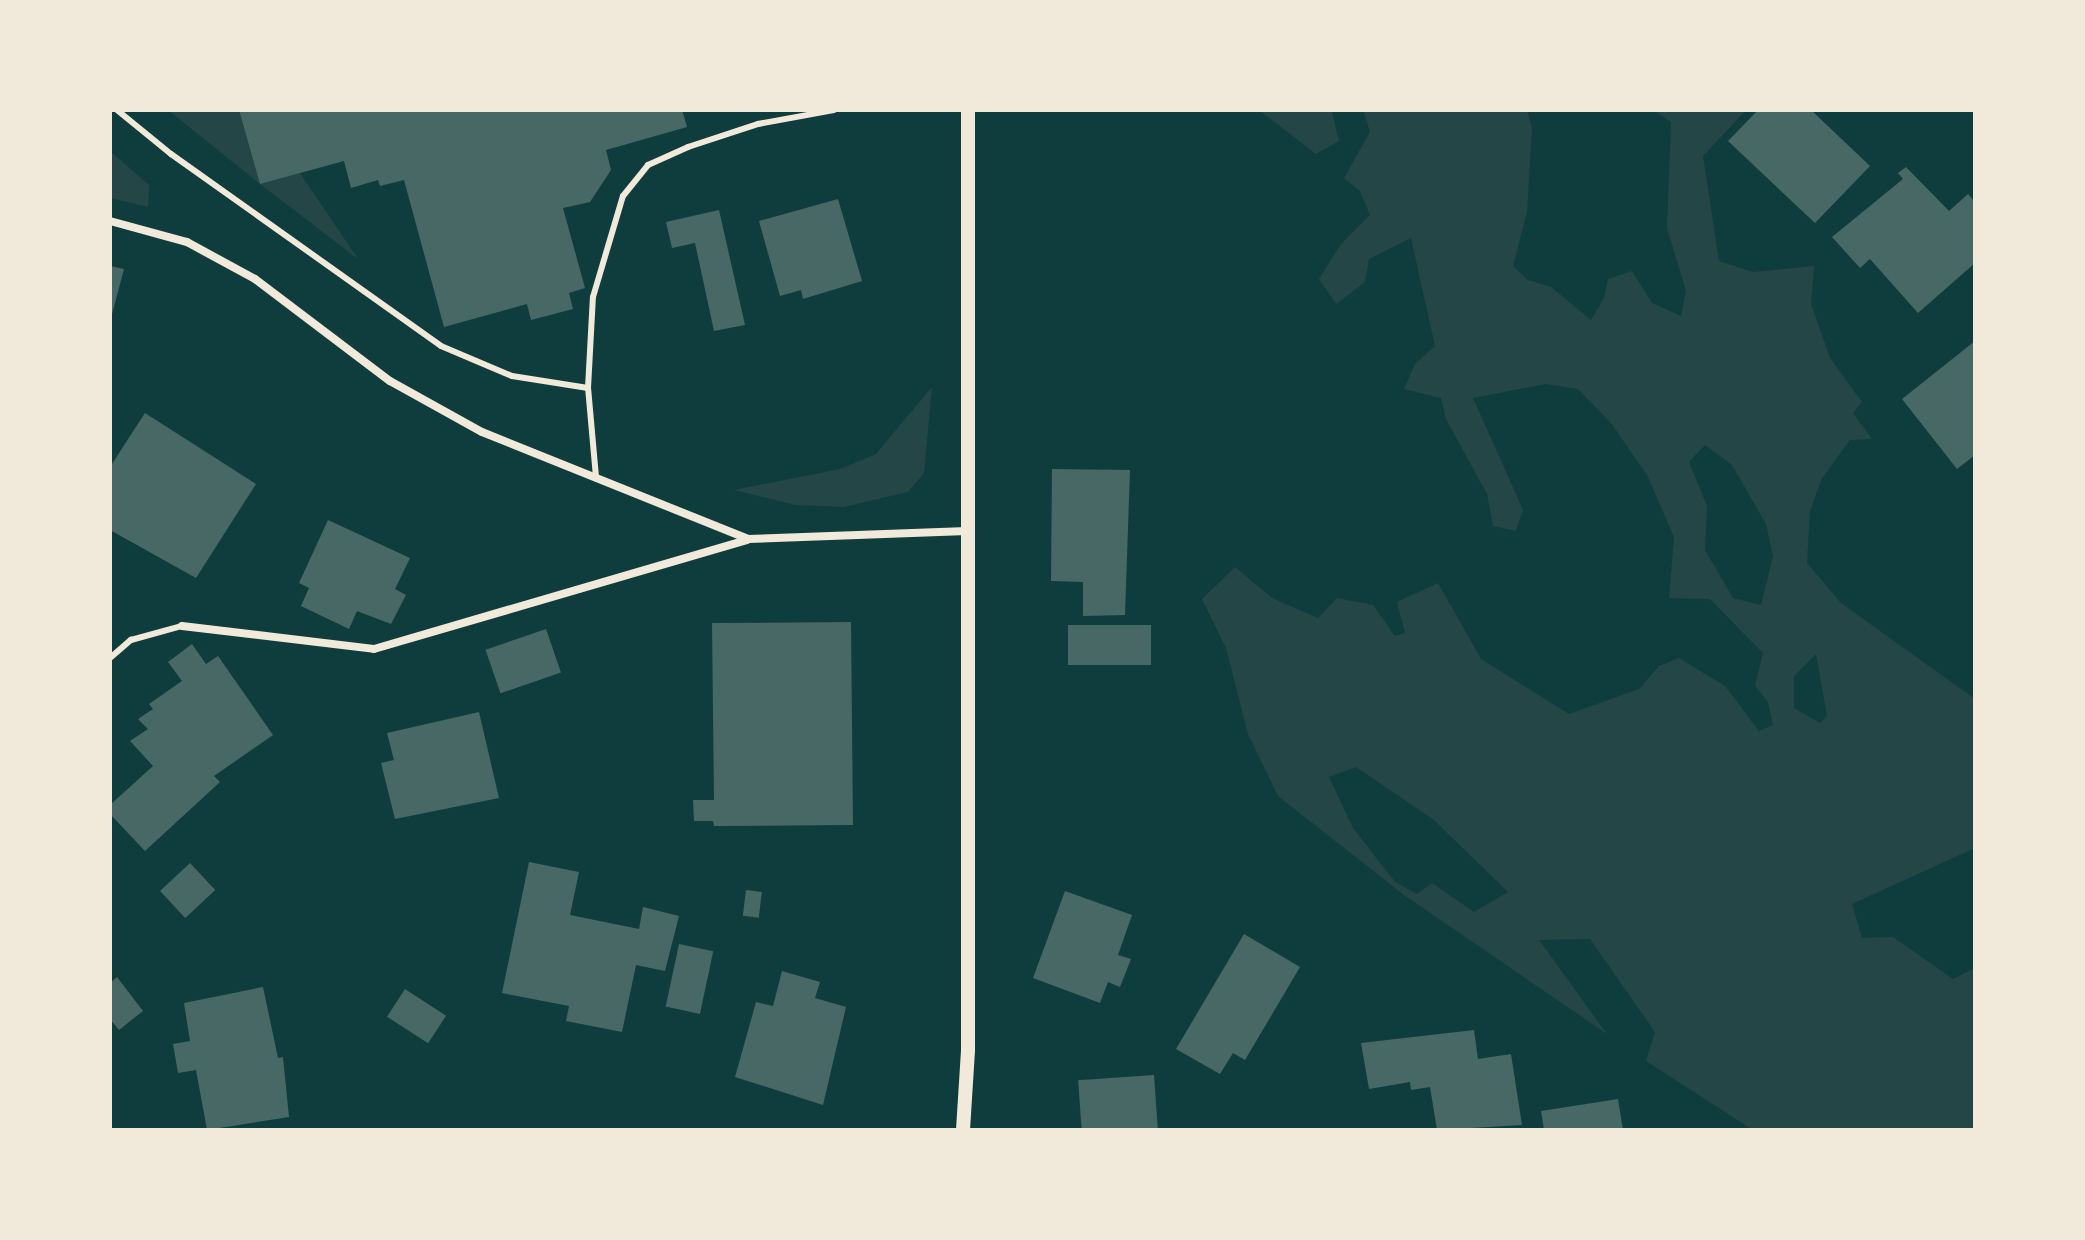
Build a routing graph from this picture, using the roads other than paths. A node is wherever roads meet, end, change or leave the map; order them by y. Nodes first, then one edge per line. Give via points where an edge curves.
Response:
1 (117, 110) edge
2 (834, 110) edge
3 (968, 110) edge
4 (110, 221) edge
5 (588, 388) junction
6 (596, 477) junction
7 (967, 531) junction
8 (748, 539) junction
9 (182, 626) joint
10 (110, 658) edge
11 (963, 1130) edge

1 - 5 lane via 441,346 512,376
2 - 5 lane via 758,124 648,165 623,196 593,297
3 - 7 street
4 - 6 street via 147,227 210,254 255,279 390,381 482,432
5 - 6 lane
6 - 8 street
7 - 8 street
7 - 11 street via 968,1021
8 - 9 street via 374,649
9 - 10 lane via 131,640

